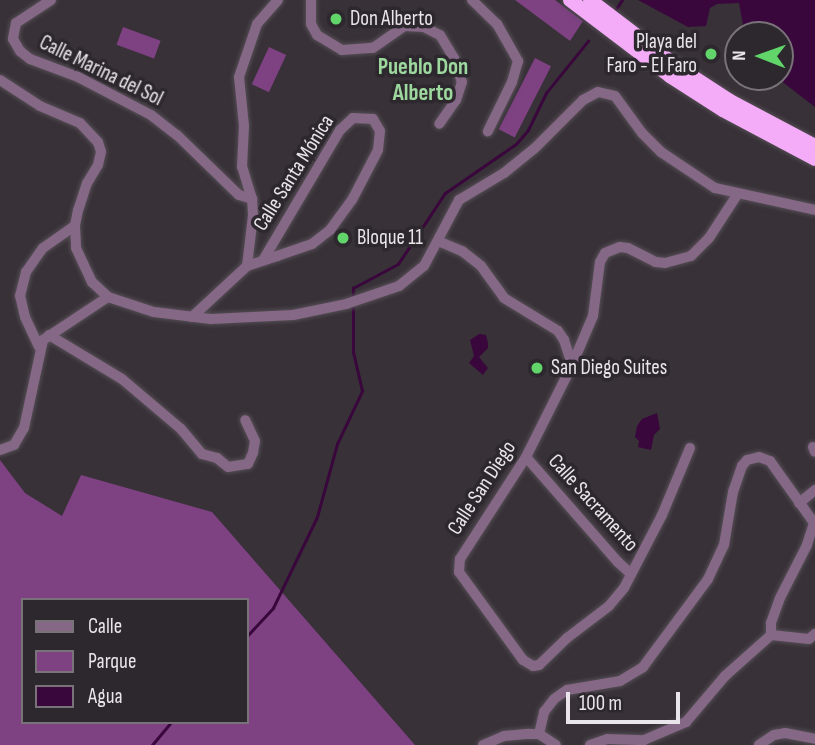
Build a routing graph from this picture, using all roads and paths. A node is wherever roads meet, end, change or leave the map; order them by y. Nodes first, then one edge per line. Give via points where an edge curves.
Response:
1 (51, 0) edge
2 (278, 0) edge
3 (311, 0) edge
4 (472, 0) edge
5 (570, 0) edge
6 (590, 0) edge
7 (0, 80) edge
8 (439, 124) dead end
9 (488, 131) dead end
10 (812, 155) edge
11 (737, 195) junction
12 (252, 199) junction
13 (815, 210) edge
14 (75, 226) junction
15 (438, 241) junction
16 (263, 260) junction
17 (247, 265) junction
18 (108, 297) junction
19 (192, 317) junction
20 (49, 335) junction
21 (39, 347) junction
22 (572, 365) junction
23 (244, 420) dead end
24 (690, 448) dead end
25 (0, 450) edge
26 (526, 457) junction
27 (815, 490) edge
28 (799, 503) junction
29 (631, 573) junction
30 (815, 634) edge
31 (771, 635) junction
32 (539, 734) junction
33 (815, 739) edge
34 (483, 745) edge
35 (556, 745) edge
36 (590, 745) edge
37 (759, 745) edge

1 - 12 street, Calle Marina del Sol via 14,27 13,38 20,51 78,76 158,120 239,195
2 - 12 street via 257,24 239,77 242,167
3 - 8 street via 311,24 317,35 342,50 373,48 405,26 424,27 440,35 462,82
4 - 9 street via 497,24 518,61
5 - 10 highway via 723,110
6 - 10 highway via 678,67
7 - 14 street via 40,106 80,123 101,152
11 - 13 street
11 - 15 street via 690,174 642,133 615,96 598,92 583,100 504,173 460,200
11 - 22 street, Calle San Diego via 709,238 691,256 665,263 628,248 605,253 593,316
12 - 17 street
14 - 18 street via 76,248 84,266
14 - 21 street via 43,248 26,272 20,296
15 - 19 street via 424,266 399,286 346,304 263,318
15 - 22 street via 462,251 481,266 504,298 558,331
16 - 16 street, Calle Santa Mónica via 312,244 330,230 378,150 380,131 373,119 359,116 346,122
16 - 17 street, Calle Santa Mónica
17 - 19 street
18 - 19 street via 154,312
18 - 20 street
20 - 21 street
20 - 23 street via 122,379 181,429 202,454 228,467 248,464 253,453 255,441
21 - 25 street via 24,428 13,445
22 - 26 street, Calle San Diego
24 - 29 street, Calle San Diego
26 - 29 street, Calle Sacramento
26 - 29 street, Calle San Diego via 457,566 523,660 539,665 609,606
27 - 28 street
28 - 31 street via 811,517 813,530 780,598
28 - 32 street via 770,461 760,457 747,460 733,492 724,545 708,579 643,667 620,681 579,687 554,699 544,712
30 - 31 street via 809,639
31 - 36 street via 725,676 686,722 644,740 607,739
32 - 34 street via 504,736
32 - 35 street
33 - 37 street via 785,733

